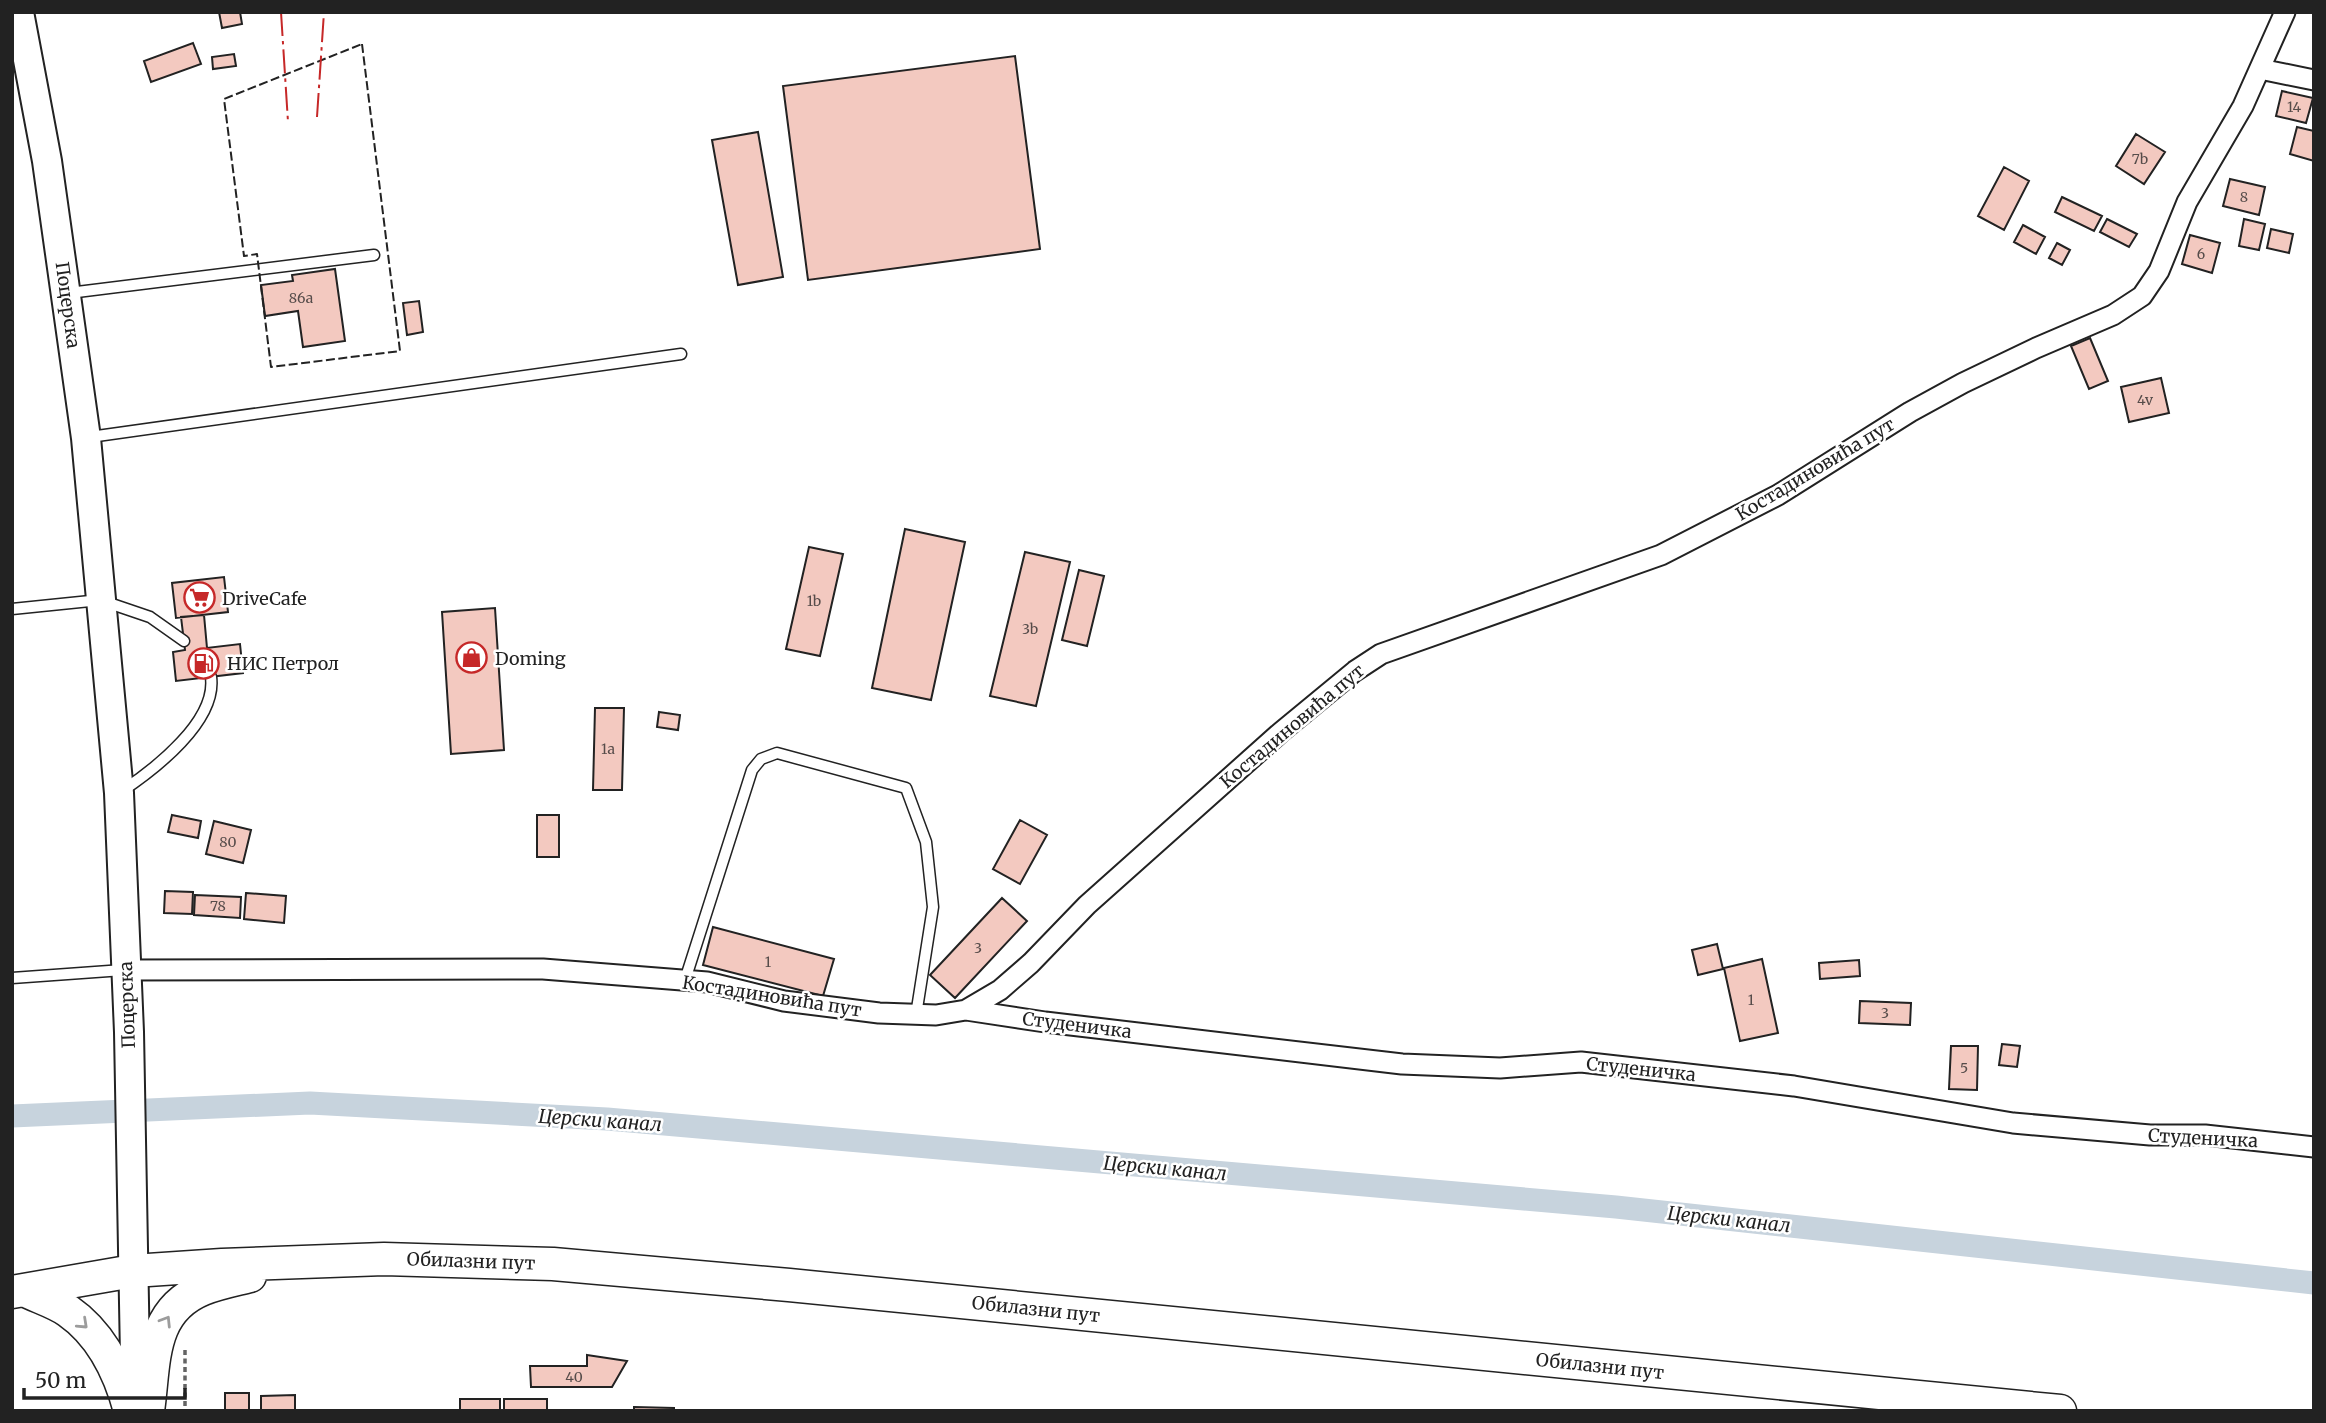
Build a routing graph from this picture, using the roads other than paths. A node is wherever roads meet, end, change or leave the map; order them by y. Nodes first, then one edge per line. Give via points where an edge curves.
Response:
1 (19, 12) edge
2 (2286, 12) edge
3 (2260, 69) junction
4 (2314, 80) edge
5 (374, 255) dead end
6 (66, 294) junction
7 (681, 354) dead end
8 (86, 438) junction
9 (100, 600) junction
10 (12, 609) edge
11 (184, 641) dead end
12 (211, 677) dead end
13 (119, 793) junction
14 (126, 970) junction
15 (12, 978) edge
16 (685, 980) junction
17 (966, 1010) junction
18 (916, 1014) junction
19 (2314, 1147) edge
20 (306, 1261) junction
21 (133, 1270) junction
22 (18, 1291) edge
23 (130, 1411) edge
24 (136, 1411) edge
25 (148, 1411) edge
26 (2060, 1411) edge

1 - 6 main road, Поцерска
2 - 3 street, Костадиновића пут
3 - 4 street
3 - 17 street, Костадиновића пут via 2142,296 2113,315 1963,383 1779,495 1661,555 1381,654 1280,732 1087,905 1000,990
5 - 6 lane
6 - 8 main road, Поцерска
7 - 8 lane
8 - 9 main road, Поцерска
9 - 10 lane
9 - 11 lane via 150,617
9 - 13 main road, Поцерска
12 - 13 lane via 208,705 194,726 157,765
13 - 14 main road, Поцерска
14 - 15 lane
14 - 16 street, Костадиновића пут via 543,969
14 - 21 main road, Поцерска
16 - 18 street, Костадиновића пут via 784,1001
16 - 18 lane via 752,770 761,759 777,753 906,788 926,842 933,907
17 - 18 street, Костадиновића пут
17 - 19 street, Студеничка via 1402,1064 1500,1068 1581,1062 1794,1086 2013,1123
20 - 21 main road, Обилазни пут
25 -> 20 main road via 156,1343 173,1310 201,1290
20 - 26 main road, Обилазни пут via 461,1260 671,1273
21 - 22 main road, Обилазни пут
21 - 24 main road, Поцерска
22 -> 23 main road via 65,1309 91,1331 120,1381

